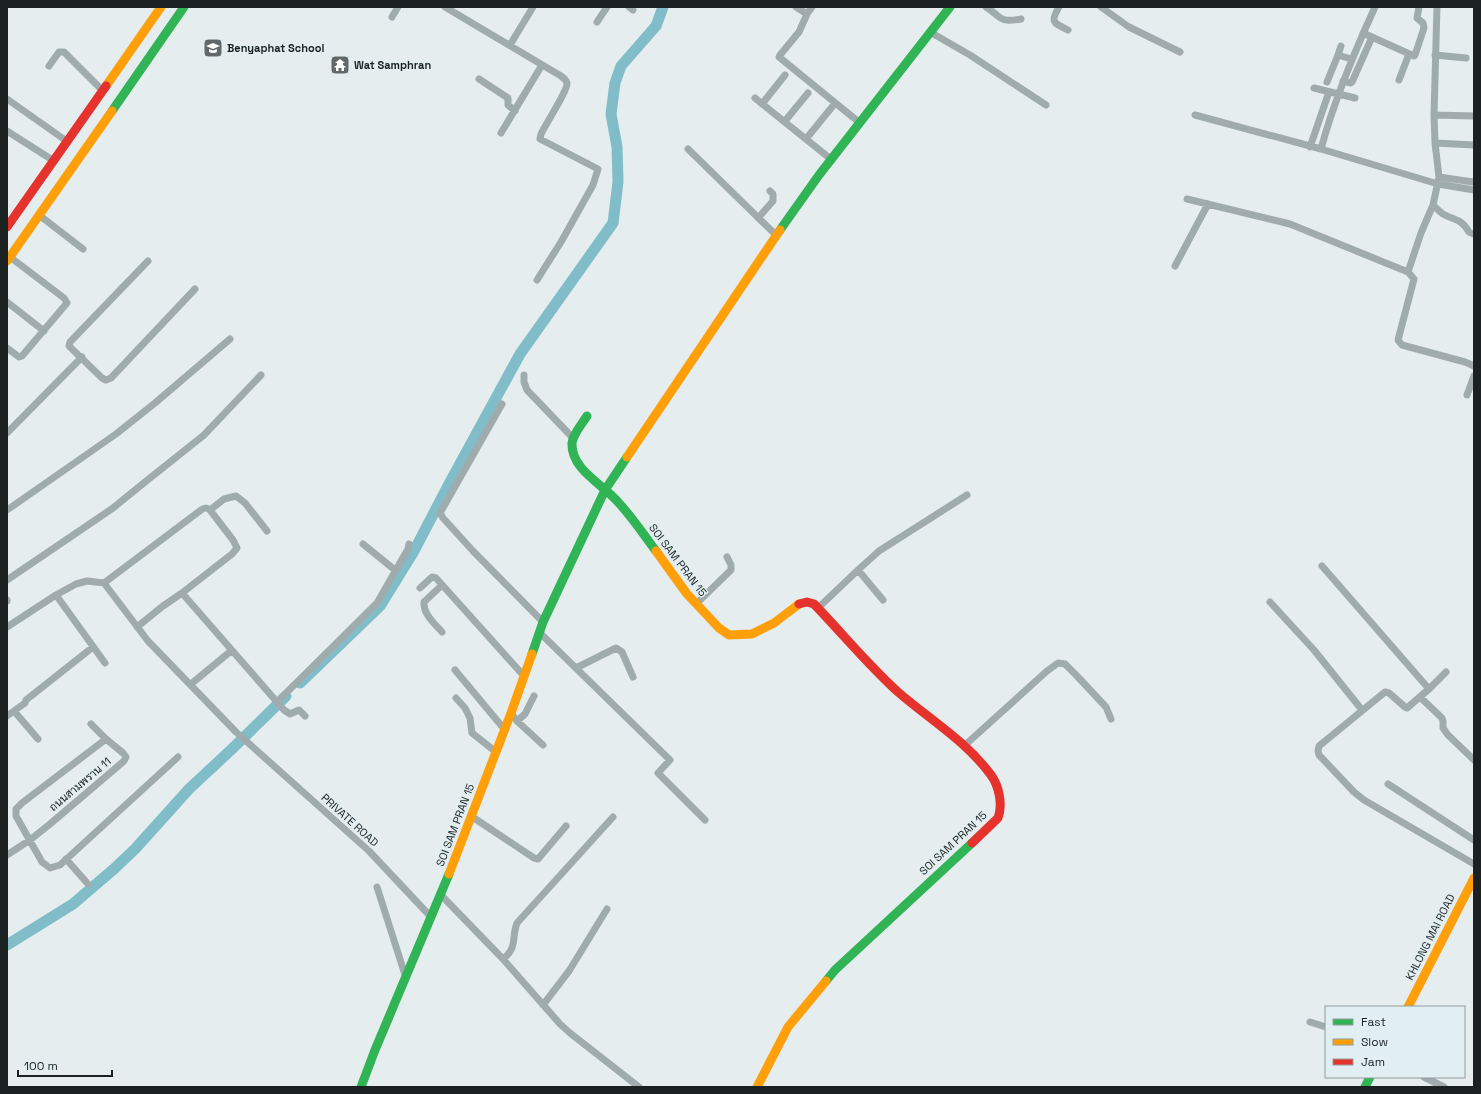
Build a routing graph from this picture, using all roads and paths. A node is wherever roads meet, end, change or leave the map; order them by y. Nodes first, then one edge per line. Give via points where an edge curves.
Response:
1 (161, 7) edge
2 (184, 7) edge
3 (398, 7) edge
4 (444, 7) edge
5 (533, 7) edge
6 (607, 7) edge
7 (812, 7) edge
8 (950, 7) edge
9 (986, 7) edge
10 (1059, 7) edge
11 (1102, 7) edge
12 (1375, 7) edge
13 (1419, 7) edge
14 (1437, 7) edge
15 (799, 8) edge
16 (807, 14) junction
17 (392, 16) dead end
18 (1021, 19) dead end
19 (597, 22) dead end
20 (1068, 30) dead end
21 (930, 32) junction
22 (1363, 33) junction
23 (1372, 37) junction
24 (510, 45) junction
25 (1341, 46) dead end
26 (1180, 52) dead end
27 (1338, 54) junction
28 (1409, 54) junction
29 (1435, 55) junction
30 (1466, 58) dead end
31 (1351, 59) junction
32 (542, 65) junction
33 (49, 66) dead end
34 (785, 75) dead end
35 (479, 79) dead end
36 (1399, 80) dead end
37 (1343, 81) junction
38 (1328, 82) dead end
39 (1314, 88) dead end
40 (103, 91) junction
41 (1329, 92) junction
42 (808, 93) dead end
43 (1338, 94) junction
44 (755, 98) dead end
45 (1355, 98) dead end
46 (7, 99) edge
47 (762, 104) junction
48 (1046, 105) dead end
49 (832, 107) dead end
50 (514, 111) junction
51 (1195, 115) dead end
52 (1434, 115) junction
53 (1474, 116) edge
54 (785, 121) junction
55 (860, 123) junction
56 (7, 131) edge
57 (500, 133) dead end
58 (806, 139) junction
59 (68, 142) junction
60 (1435, 143) junction
61 (1474, 146) edge
62 (1310, 147) junction
63 (688, 149) dead end
64 (1321, 149) junction
65 (832, 160) junction
66 (54, 162) junction
67 (1439, 181) junction
68 (1473, 182) dead end
69 (1474, 190) edge
70 (770, 191) dead end
71 (1187, 199) dead end
72 (1208, 204) junction
73 (1433, 205) junction
74 (39, 215) junction
75 (758, 218) junction
76 (7, 227) edge
77 (1474, 234) edge
78 (776, 235) junction
79 (83, 249) dead end
80 (9, 259) edge
81 (148, 261) dead end
82 (1175, 266) dead end
83 (1408, 272) junction
84 (537, 280) dead end
85 (195, 289) dead end
86 (7, 302) edge
87 (44, 331) junction
88 (230, 339) dead end
89 (7, 348) edge
90 (82, 357) junction
91 (1474, 366) edge
92 (261, 375) dead end
93 (524, 375) dead end
94 (1474, 376) edge
95 (1467, 395) dead end
96 (502, 404) dead end
97 (587, 416) dead end
98 (7, 433) edge
99 (573, 438) junction
100 (605, 490) junction
101 (967, 495) dead end
102 (7, 510) edge
103 (210, 510) junction
104 (267, 531) dead end
105 (363, 544) dead end
106 (409, 544) dead end
107 (727, 557) dead end
108 (1322, 566) dead end
109 (395, 570) junction
110 (858, 570) junction
111 (7, 580) edge
112 (104, 583) junction
113 (442, 585) junction
114 (420, 588) dead end
115 (182, 594) junction
116 (56, 595) junction
117 (883, 600) dead end
118 (1270, 602) dead end
119 (696, 604) junction
120 (818, 608) junction
121 (543, 622) junction
122 (137, 626) junction
123 (7, 627) edge
124 (442, 632) dead end
125 (539, 632) junction
126 (93, 647) junction
127 (231, 650) junction
128 (105, 663) dead end
129 (576, 668) junction
130 (455, 670) dead end
131 (1446, 672) dead end
132 (524, 676) junction
133 (633, 677) dead end
134 (191, 684) junction
135 (1429, 689) junction
136 (534, 696) dead end
137 (1420, 697) junction
138 (456, 698) dead end
139 (278, 702) junction
140 (1362, 710) junction
141 (14, 711) junction
142 (512, 713) junction
143 (7, 716) edge
144 (305, 716) dead end
145 (1110, 719) dead end
146 (517, 721) junction
147 (91, 724) dead end
148 (505, 730) junction
149 (38, 739) dead end
150 (106, 739) junction
151 (543, 745) dead end
152 (964, 746) junction
153 (496, 752) junction
154 (178, 757) dead end
155 (1474, 760) edge
156 (1388, 784) dead end
157 (471, 816) junction
158 (613, 817) dead end
159 (705, 820) dead end
160 (566, 826) dead end
161 (30, 840) junction
162 (1474, 840) edge
163 (7, 855) edge
164 (66, 859) junction
165 (1474, 864) edge
166 (1474, 878) edge
167 (88, 884) dead end
168 (377, 887) dead end
169 (441, 894) junction
170 (606, 909) dead end
171 (431, 917) junction
172 (503, 960) junction
173 (406, 978) junction
174 (543, 1005) junction
175 (1409, 1006) edge
176 (1310, 1022) dead end
177 (1325, 1026) edge
178 (1370, 1078) edge
179 (1426, 1078) edge
180 (361, 1087) edge
181 (638, 1087) edge
182 (757, 1087) edge
183 (1365, 1087) edge
184 (1444, 1087) edge

1 - 40 street
2 - 74 street
3 - 17 street
4 - 24 street
5 - 24 street
6 - 19 street
7 - 16 street
8 - 21 street
9 - 18 street via 1008,21
10 - 20 street via 1053,21
11 - 26 street via 1129,27
12 - 22 street
13 - 28 street via 1417,18 1423,23 1423,32 1415,55
14 - 29 street
15 - 16 street
16 - 55 street via 799,32 779,57
21 - 48 street
21 - 55 street
22 - 23 street
22 - 31 street
23 - 28 street
23 - 37 street via 1352,82
24 - 32 street
25 - 27 street
27 - 31 street
27 - 38 street
28 - 36 street
29 - 30 street
29 - 52 street
31 - 37 street
32 - 50 street
32 - 84 street via 565,79 567,85 540,134 540,139 593,165 598,170 593,185 562,242
33 - 40 street via 59,52 64,52
34 - 47 street
35 - 50 street via 508,98 508,105
37 - 43 street
39 - 41 street
40 - 59 street
41 - 43 street
41 - 62 street
42 - 54 street
43 - 45 street
43 - 64 street
44 - 47 street
46 - 59 street
47 - 54 street
49 - 58 street
50 - 57 street
51 - 62 street
52 - 53 street
52 - 60 street
54 - 58 street
55 - 65 street
56 - 66 street
58 - 65 street
59 - 66 street
60 - 61 street
60 - 67 street
62 - 64 street
63 - 75 street
64 - 67 street
65 - 78 street
66 - 76 street
67 - 68 street
67 - 69 street
67 - 73 street
70 - 75 street via 773,201
71 - 72 street
72 - 82 street
72 - 83 street via 1290,224
73 - 77 street via 1441,213 1461,222
73 - 83 street
74 - 79 street
74 - 80 street
75 - 78 street
78 - 100 street
80 - 87 street via 67,302
81 - 90 street via 71,340 69,346
83 - 91 street via 1414,279 1399,342
85 - 90 street via 111,378 102,378
86 - 87 street
87 - 89 street via 22,356 19,357
88 - 102 street via 116,434
90 - 98 street
92 - 111 street via 204,435 124,499
93 - 99 street via 528,390
94 - 95 street
96 - 121 street via 440,513 473,551
97 - 99 street
99 - 100 street via 575,459
100 - 119 street, SOI SAM PRAN 15 via 618,502
100 - 121 street, SOI SAM PRAN 15
101 - 110 street via 890,543
103 - 104 street via 224,499 236,496 245,503
103 - 112 street via 201,510
103 - 115 street via 233,540 236,548
105 - 109 street
106 - 109 street
107 - 119 street via 731,570
108 - 135 street
109 - 139 street via 377,603
110 - 117 street
110 - 120 street
112 - 116 street via 80,582
112 - 122 street, PRIVATE ROAD
113 - 114 street via 432,577
113 - 124 street via 424,602 424,606 427,614
113 - 132 street
115 - 122 street
115 - 127 street
116 - 123 street
116 - 126 street
118 - 140 street via 1314,650
119 - 120 street, SOI SAM PRAN 15 via 729,635 752,634 774,623 800,603 807,602
120 - 152 street, SOI SAM PRAN 15 via 897,691
121 - 125 street, SOI SAM PRAN 15
122 - 134 street, PRIVATE ROAD via 148,641
125 - 129 street
125 - 132 street, SOI SAM PRAN 15
126 - 128 street
126 - 141 street
127 - 134 street
127 - 139 street
129 - 133 street via 616,648 622,652
129 - 159 street via 670,760 658,773
130 - 148 street
131 - 135 street
132 - 142 street, SOI SAM PRAN 15
134 - 171 street, PRIVATE ROAD via 236,732 368,851
135 - 137 street
136 - 146 street via 525,714
137 - 140 street via 1406,708 1385,692
137 - 155 street via 1442,718 1443,730
138 - 153 street via 470,718 472,733
139 - 144 street via 290,714 299,710
140 - 165 street via 1319,746 1319,755 1364,800
141 - 143 street
141 - 149 street
142 - 146 street
142 - 148 street, SOI SAM PRAN 15
145 - 152 street via 1106,707 1065,664 1058,663
146 - 151 street
147 - 150 street, ถนนสามพราน 11
148 - 153 street, SOI SAM PRAN 15
150 - 161 street via 16,809 16,816
150 - 161 street, ถนนสามพราน 11 via 123,753 126,757 124,761
152 - 182 street, SOI SAM PRAN 15 via 992,776 1001,806 1000,814 835,970 788,1027
153 - 157 street, SOI SAM PRAN 15
154 - 164 street
156 - 162 street
157 - 160 street via 538,859
157 - 169 street, SOI SAM PRAN 15
158 - 172 street via 517,923 512,949
161 - 163 street, ถนนสามพราน 11
161 - 164 street via 42,862 50,868 60,865
164 - 167 street
166 - 175 street, KHLONG MAI ROAD
168 - 173 street
169 - 171 street, SOI SAM PRAN 15
169 - 172 street
170 - 174 street via 569,971
171 - 173 street, SOI SAM PRAN 15
172 - 174 street
173 - 180 street, SOI SAM PRAN 15
174 - 181 street via 570,1033
176 - 177 street
178 - 183 street
179 - 184 street

